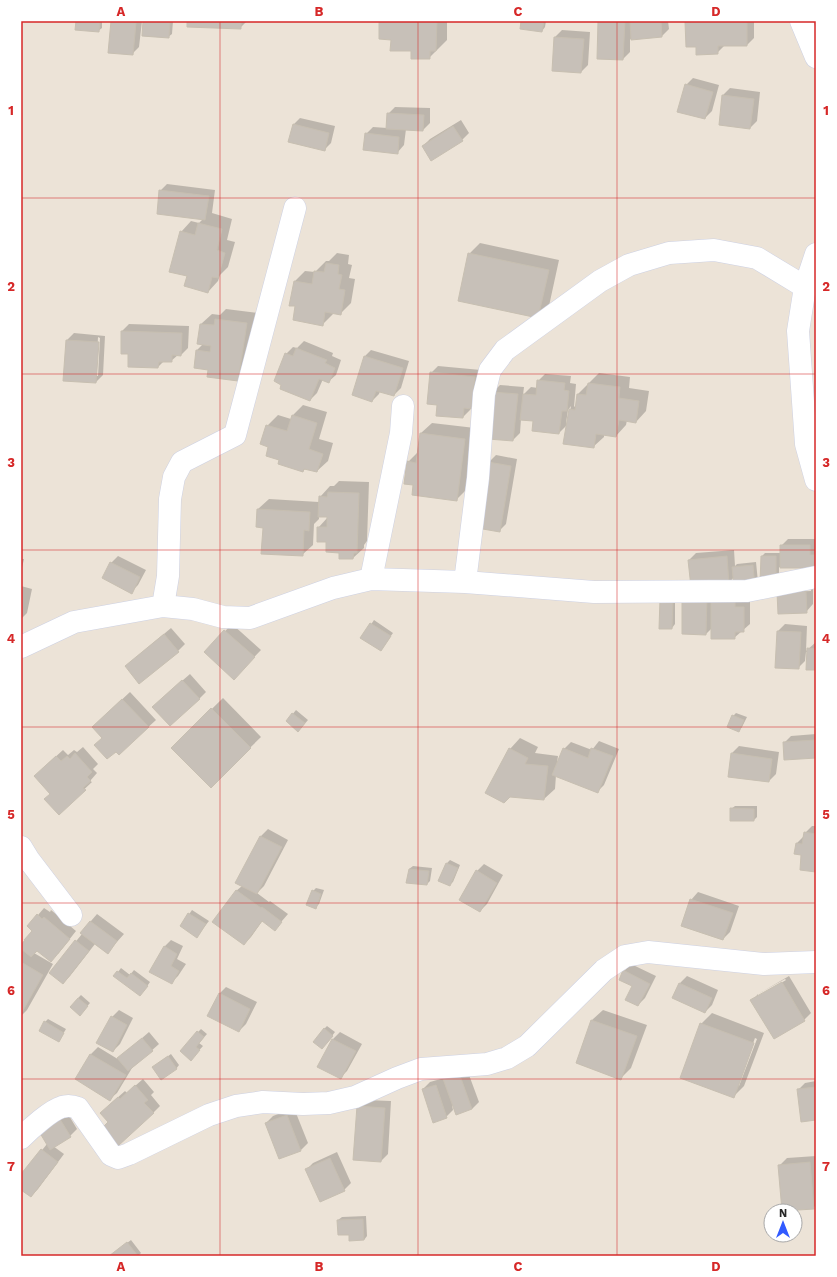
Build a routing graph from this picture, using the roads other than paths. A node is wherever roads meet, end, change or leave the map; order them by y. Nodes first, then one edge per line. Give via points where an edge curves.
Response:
1 (801, 21) edge
2 (816, 57) edge
3 (295, 208) dead end
4 (816, 254) edge
5 (805, 287) junction
6 (403, 406) dead end
7 (816, 480) edge
8 (816, 577) edge
9 (371, 579) junction
10 (465, 582) junction
11 (163, 606) junction
12 (21, 647) edge
13 (21, 847) edge
14 (71, 915) dead end
15 (816, 962) edge
16 (21, 1138) edge

1 - 2 street
3 - 11 street via 235,436 182,462 174,477 170,499 168,576
4 - 5 street
5 - 7 street via 798,331 806,444
5 - 10 street via 757,258 714,250 669,252 629,265 600,281 505,350 490,370 484,394 478,478
6 - 9 street via 401,433
8 - 10 street via 747,591 594,592
9 - 10 street
9 - 11 street via 333,588 250,618 223,617 193,609
11 - 12 street via 74,622
13 - 14 street
15 - 16 street via 764,964 648,952 625,956 604,970 527,1046 507,1058 487,1064 421,1069 354,1097 329,1103 263,1102 236,1106 209,1115 118,1158 111,1155 78,1108 71,1106 61,1107 37,1123

